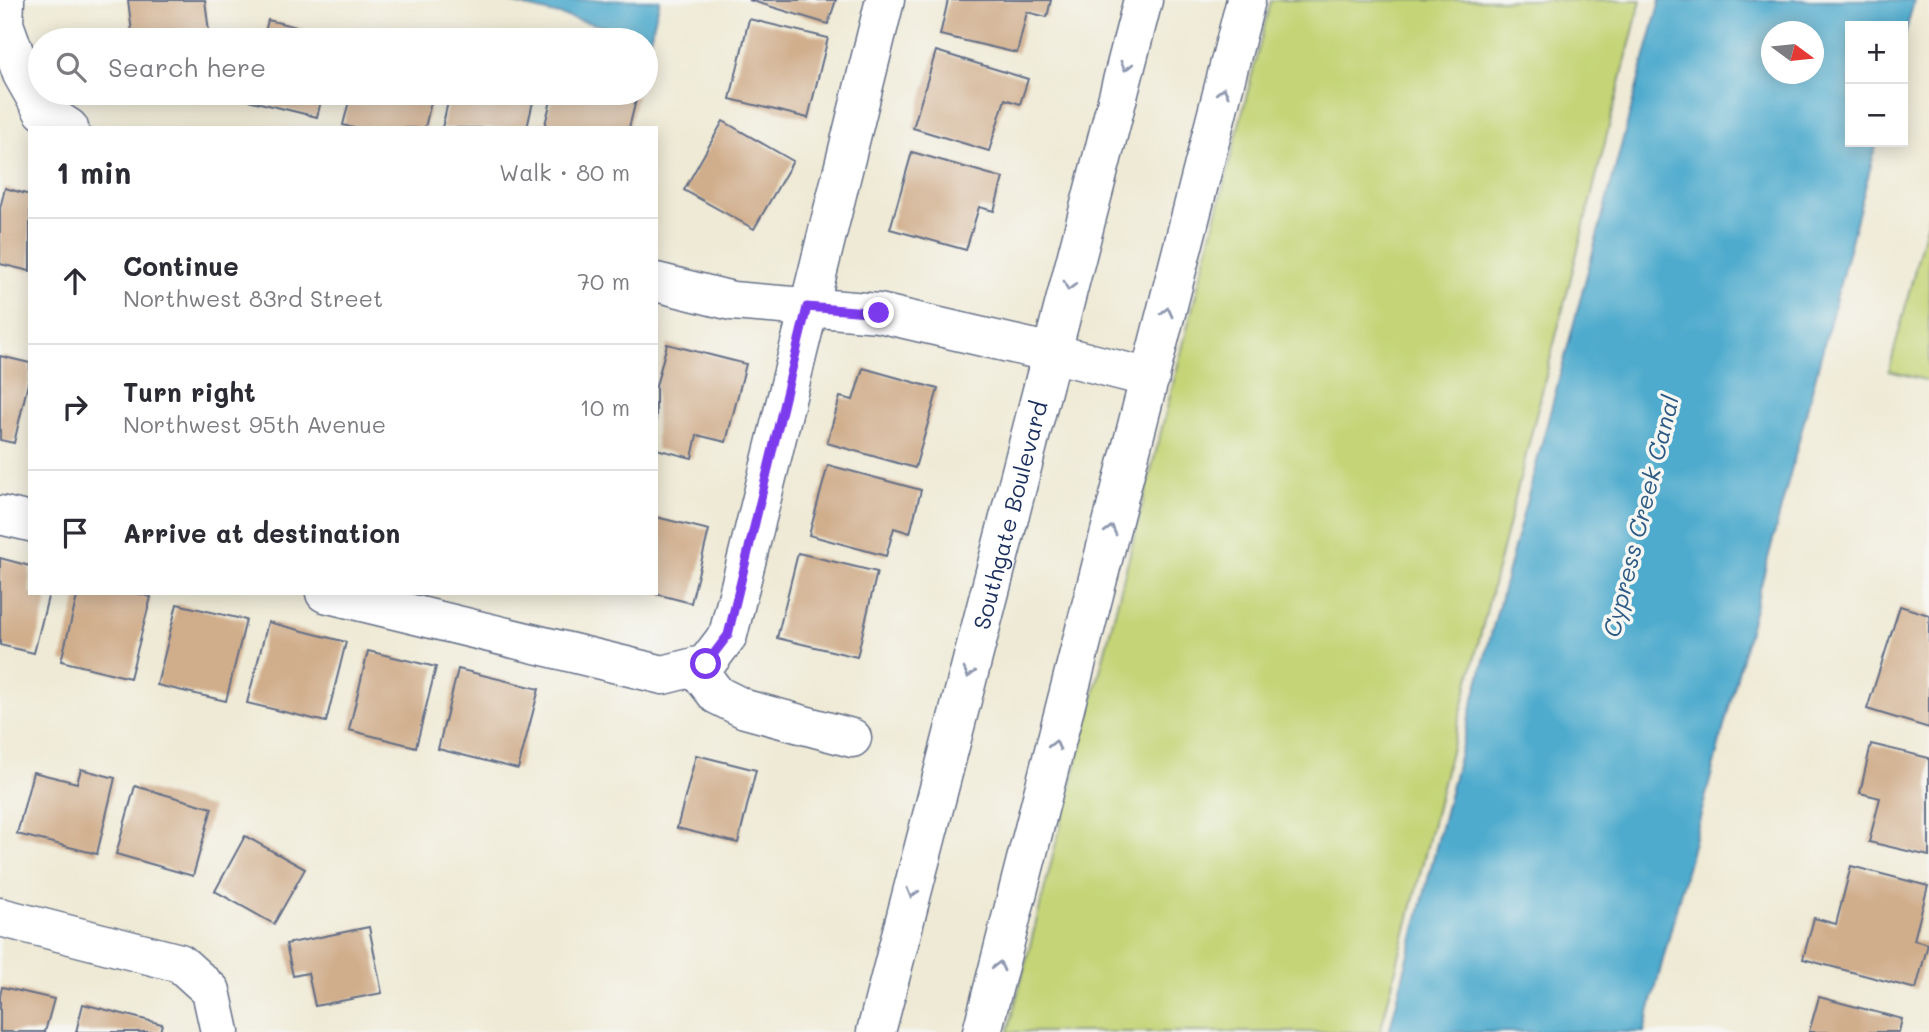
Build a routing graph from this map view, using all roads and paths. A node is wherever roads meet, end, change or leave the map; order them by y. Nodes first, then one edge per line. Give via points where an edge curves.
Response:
1 (5, 0) edge
2 (885, 0) edge
3 (1143, 0) edge
4 (1246, 0) edge
5 (11, 83) edge
6 (28, 98) edge
7 (36, 105) edge
8 (66, 126) edge
9 (658, 282) edge
10 (807, 307) junction
11 (1052, 352) junction
12 (1150, 378) junction
13 (0, 515) edge
14 (28, 522) edge
15 (333, 595) edge
16 (700, 665) junction
17 (852, 738) dead end
18 (0, 917) edge
19 (220, 1032) edge
20 (876, 1032) edge
21 (982, 1032) edge

1 - 5 main road
2 - 10 main road
3 -> 11 main road, Southgate Boulevard
12 -> 4 main road
5 - 6 main road
7 - 8 main road
9 - 10 main road via 733,301
10 - 11 main road via 879,313
10 - 16 main road via 728,635
11 - 12 main road
11 -> 20 main road, Southgate Boulevard
21 -> 12 main road
13 - 14 main road
15 - 16 main road via 663,675
16 - 17 main road via 717,695 745,709
18 - 19 main road via 180,963 211,991

